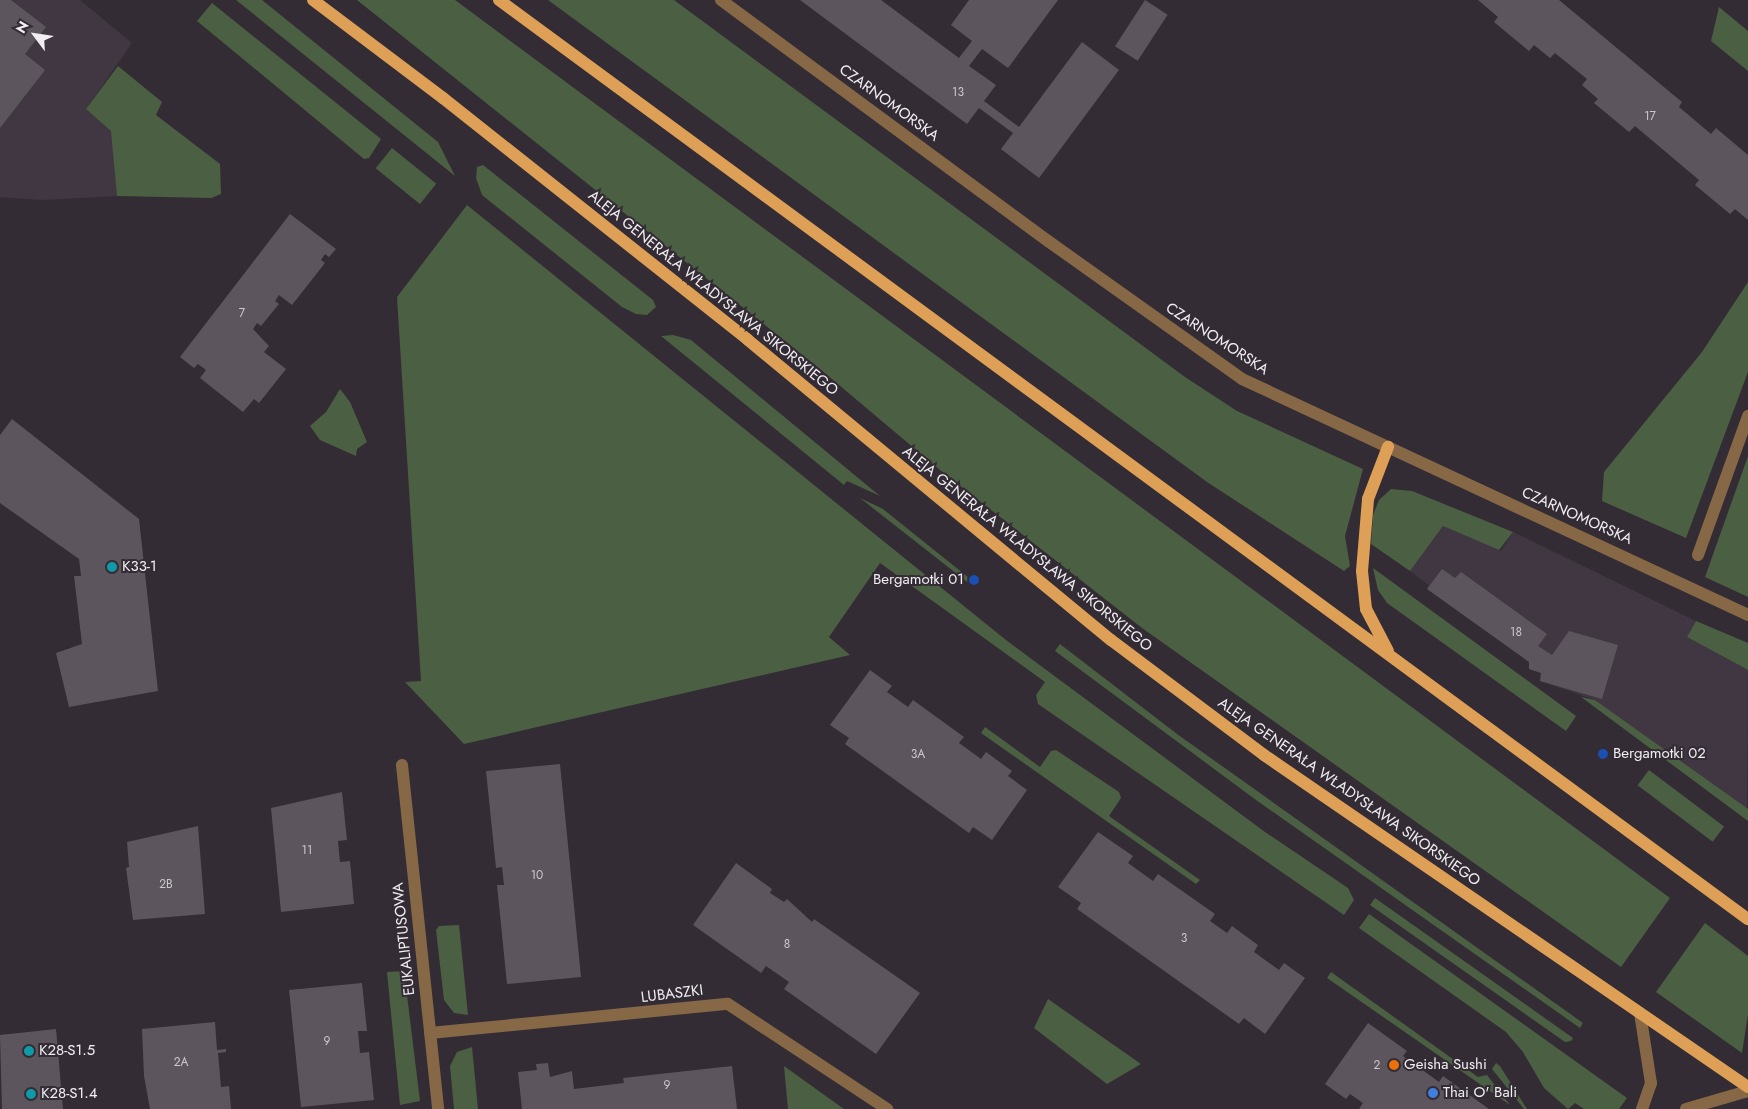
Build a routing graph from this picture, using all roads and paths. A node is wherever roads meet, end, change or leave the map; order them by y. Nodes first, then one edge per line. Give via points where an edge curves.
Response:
1 (313, 0) edge
2 (499, 0) edge
3 (721, 0) edge
4 (1748, 416) edge
5 (1388, 448) junction
6 (1698, 555) dead end
7 (1748, 615) edge
8 (1390, 655) junction
9 (402, 765) dead end
10 (1748, 919) edge
11 (1640, 1013) junction
12 (430, 1033) junction
13 (1748, 1087) edge
14 (1748, 1091) edge
15 (438, 1109) edge
16 (888, 1109) edge
17 (1642, 1109) edge
18 (1686, 1109) edge

1 - 11 main road, ALEJA GENERAŁA WŁADYSŁAWA SIKORSKIEGO via 443,98 748,340 1110,640 1264,755
2 - 8 main road
3 - 5 street, CZARNOMORSKA via 1242,379
4 - 6 street
5 - 7 street, CZARNOMORSKA via 1690,585
5 - 8 main road via 1368,499 1362,571 1366,609
8 - 10 main road
9 - 12 street, EUKALIPTUSOWA
11 - 13 main road, ALEJA GENERAŁA WŁADYSŁAWA SIKORSKIEGO
11 - 17 street via 1652,1083
12 - 15 street, EUKALIPTUSOWA
12 - 16 street, LUBASZKI via 728,1004
14 - 18 street

